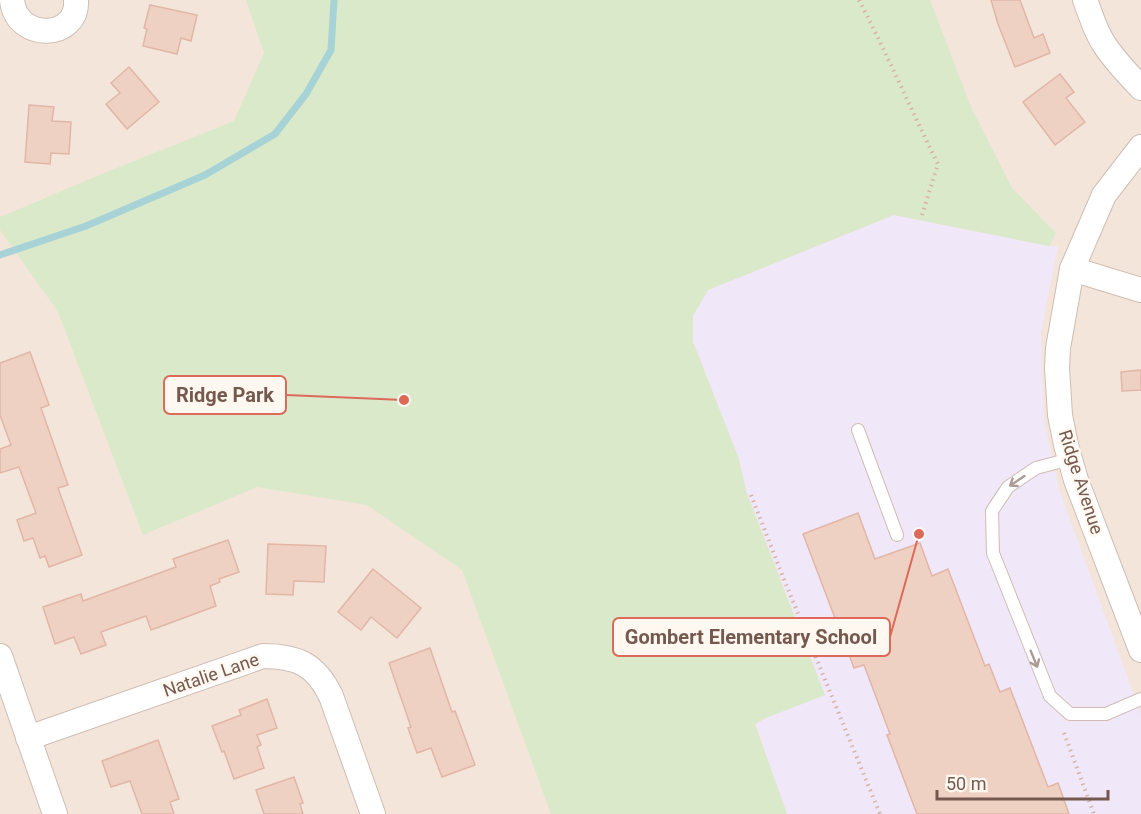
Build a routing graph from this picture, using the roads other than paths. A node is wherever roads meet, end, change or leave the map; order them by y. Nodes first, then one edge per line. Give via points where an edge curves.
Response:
1 (12, 0) edge
2 (76, 0) edge
3 (1085, 0) edge
4 (1141, 88) edge
5 (1141, 147) edge
6 (1072, 269) junction
7 (1141, 290) edge
8 (858, 430) dead end
9 (1070, 459) junction
10 (897, 535) dead end
11 (1141, 650) edge
12 (0, 656) edge
13 (1141, 699) edge
14 (28, 738) junction
15 (55, 814) edge
16 (373, 814) edge

1 - 2 street via 17,16 26,26 48,31 67,24
3 - 4 street via 1103,43
5 - 6 street, Ridge Avenue via 1104,195
6 - 7 street
6 - 9 street, Ridge Avenue via 1057,368 1060,416
8 - 10 lane
9 - 11 street, Ridge Avenue
9 -> 13 lane via 1036,468 1008,488 992,511 993,553 1050,696 1070,714 1106,714
12 - 14 street
14 - 15 street
14 - 16 street, Natalie Lane via 263,656 301,661 315,670 326,685

